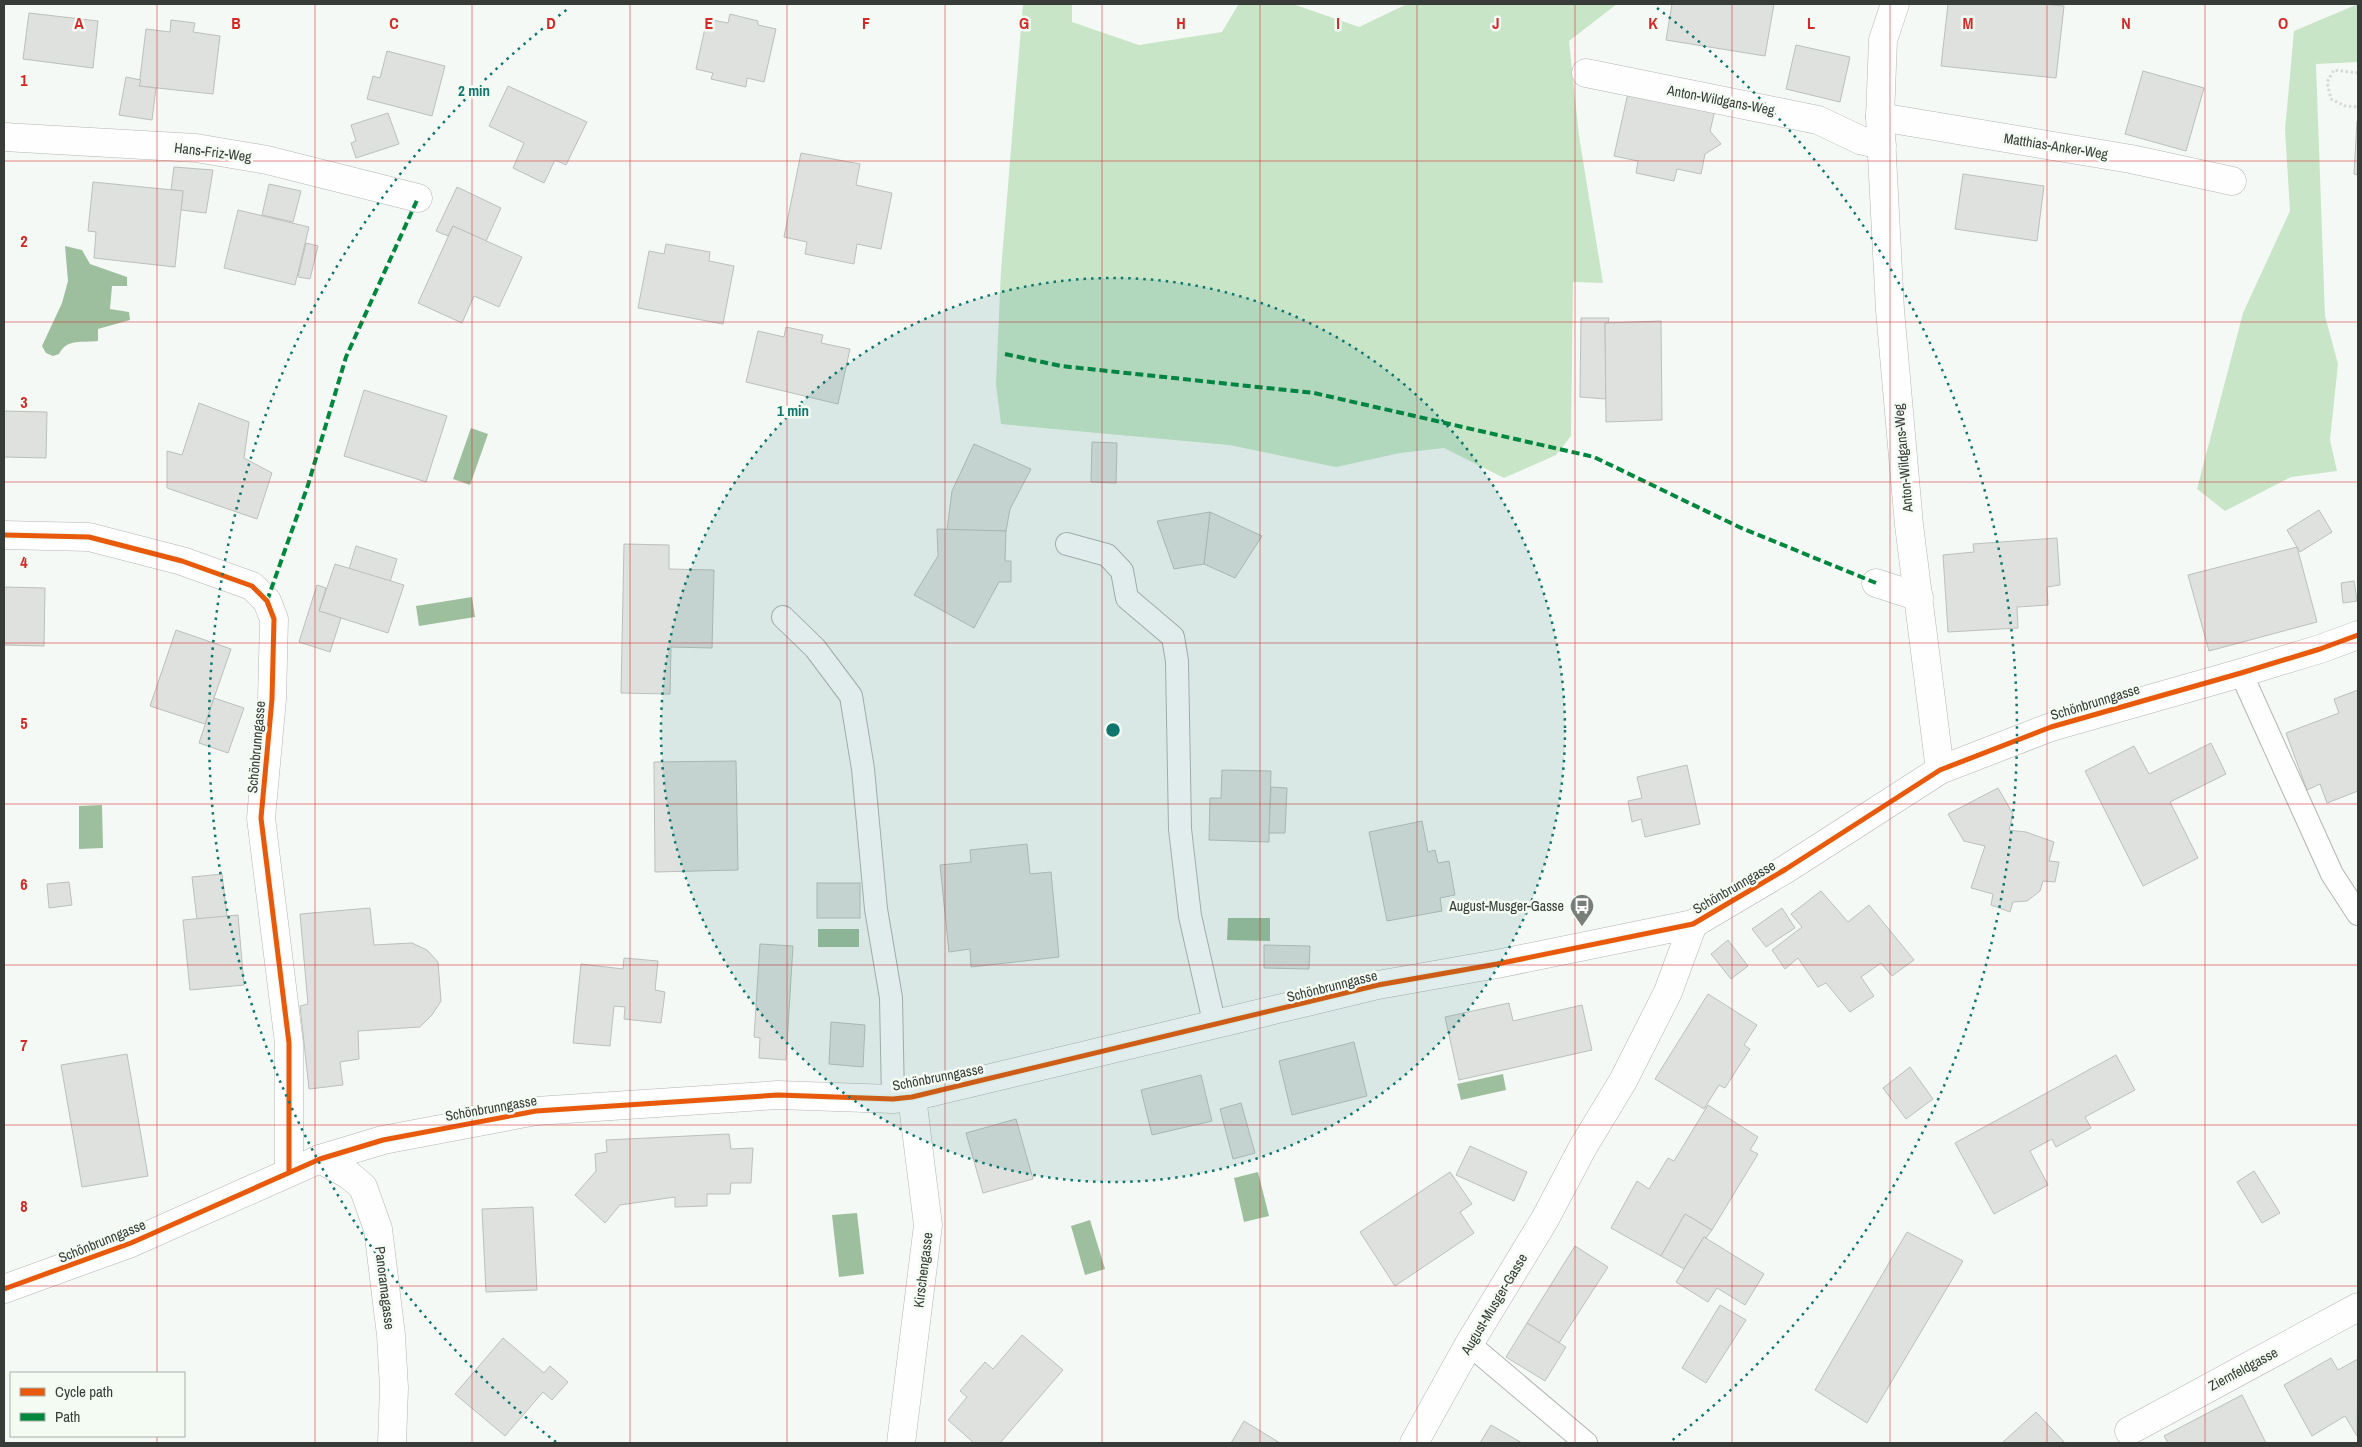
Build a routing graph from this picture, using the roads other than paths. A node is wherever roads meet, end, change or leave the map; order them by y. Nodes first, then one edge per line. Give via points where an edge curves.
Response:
1 (1895, 4) edge
2 (1586, 73) dead end
3 (1880, 117) junction
4 (4, 137) edge
5 (1882, 144) junction
6 (2232, 181) dead end
7 (418, 198) dead end
8 (4, 535) edge
9 (1067, 544) dead end
10 (1876, 583) dead end
11 (1919, 597) junction
12 (783, 617) dead end
13 (2358, 635) edge
14 (2241, 673) junction
15 (1940, 770) junction
16 (2358, 914) edge
17 (1693, 924) junction
18 (1214, 1026) junction
19 (902, 1098) junction
20 (320, 1159) junction
21 (289, 1172) junction
22 (4, 1289) edge
23 (2358, 1307) edge
24 (1469, 1344) junction
25 (2129, 1431) dead end
26 (392, 1443) edge
27 (901, 1443) edge
28 (1414, 1443) edge
29 (1586, 1443) edge

1 - 3 street, Anton-Wildgans-Weg via 1883,40
2 - 5 street, Anton-Wildgans-Weg via 1818,120 1860,140
3 - 5 street, Anton-Wildgans-Weg
3 - 6 street, Matthias-Anker-Weg via 2132,159
4 - 7 street, Hans-Friz-Weg via 196,148 267,160
5 - 11 street, Anton-Wildgans-Weg via 1890,310 1909,525
8 - 21 street, Schönbrunngasse via 90,537 182,561 252,586 267,601 274,619 272,699 261,818 289,1043
9 - 18 lane via 1107,555 1122,571 1127,598 1173,637 1177,661 1180,829 1190,916
10 - 11 street
11 - 15 street, Anton-Wildgans-Weg
12 - 19 lane via 815,648 851,696 863,769 876,909 891,998
13 - 14 street, Schönbrunngasse
14 - 15 street, Schönbrunngasse via 2051,727
14 - 16 lane via 2332,874
15 - 17 street, Schönbrunngasse via 1786,870
17 - 18 street, Schönbrunngasse via 1378,986
17 - 24 street, August-Musger-Gasse via 1668,992 1623,1081
18 - 19 street, Schönbrunngasse
19 - 20 street, Schönbrunngasse via 778,1095 536,1111 382,1140
19 - 27 street, Kirschengasse via 928,1225
20 - 21 street, Schönbrunngasse
20 - 26 street, Panoramagasse via 350,1175 363,1187 378,1229 391,1335 394,1388
21 - 22 street, Schönbrunngasse via 131,1243
23 - 25 street, Ziernfeldgasse
24 - 28 street, August-Musger-Gasse
24 - 29 lane

